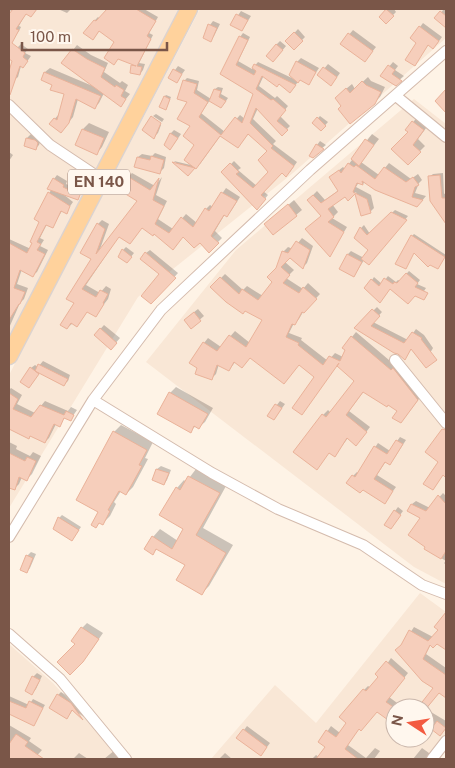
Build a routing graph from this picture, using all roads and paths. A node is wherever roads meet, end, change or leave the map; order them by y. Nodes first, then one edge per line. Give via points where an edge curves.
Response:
1 (189, 9) edge
2 (446, 51) edge
3 (396, 96) junction
4 (9, 105) edge
5 (446, 137) edge
6 (101, 179) junction
7 (9, 356) edge
8 (395, 360) dead end
9 (93, 400) junction
10 (446, 423) edge
11 (9, 537) edge
12 (446, 594) edge
13 (9, 634) edge
14 (446, 741) edge
15 (126, 759) edge
16 (432, 759) edge

1 - 6 main road, EN 140
2 - 3 street
3 - 5 street
3 - 9 street via 310,170 161,310
4 - 6 street via 50,145
6 - 7 main road, EN 140
8 - 10 street
9 - 11 street
9 - 12 street via 212,473 278,509 364,545 422,585
13 - 15 street via 60,679
14 - 16 street

